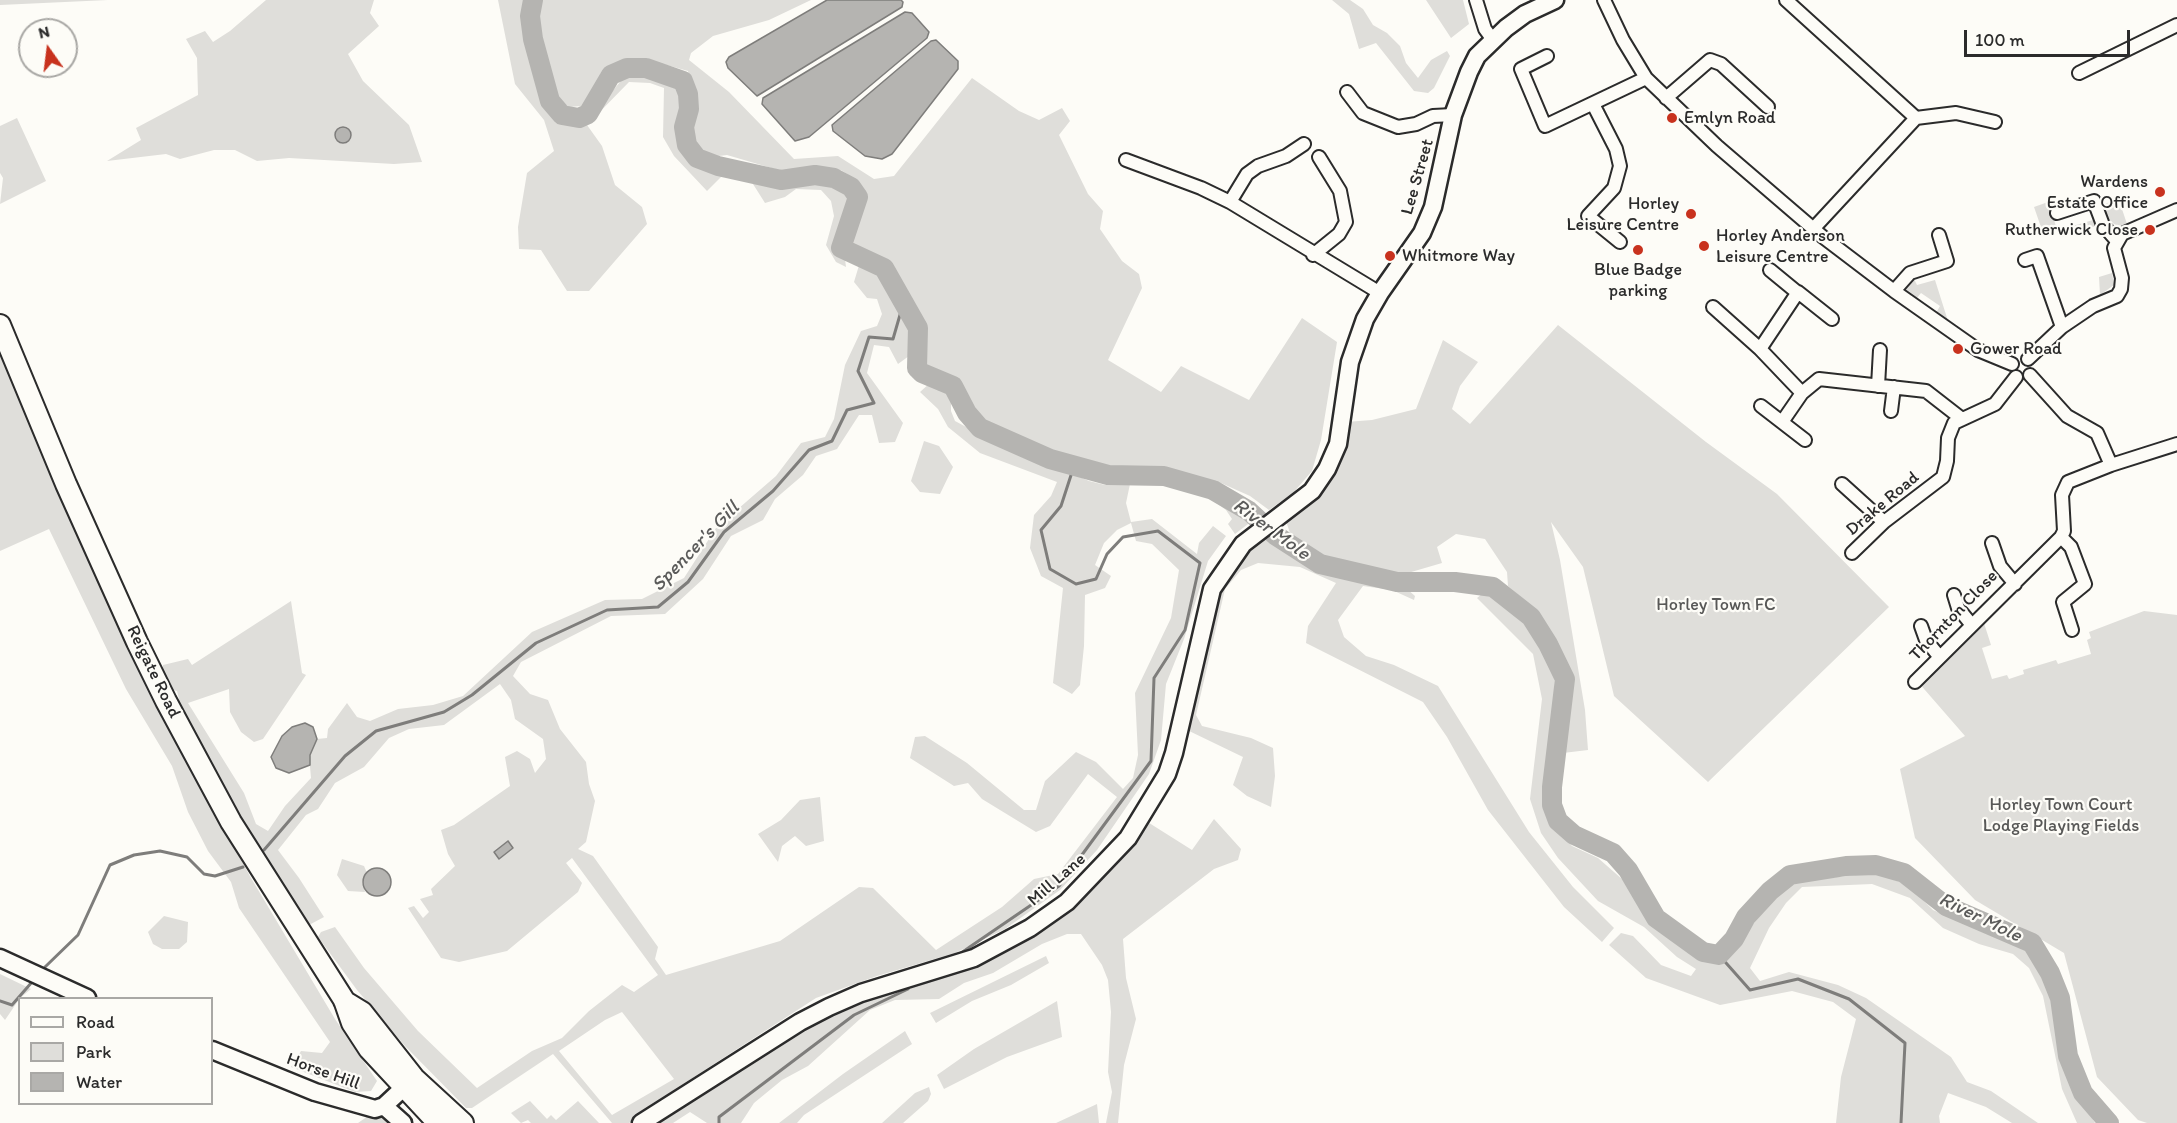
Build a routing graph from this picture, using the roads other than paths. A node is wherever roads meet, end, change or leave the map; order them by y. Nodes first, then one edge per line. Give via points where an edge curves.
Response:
1 (1476, 0) edge
2 (1552, 0) edge
3 (1604, 0) edge
4 (1786, 0) edge
5 (2177, 25) edge
6 (1493, 40) junction
7 (1547, 56) dead end
8 (2079, 74) dead end
9 (1646, 78) junction
10 (1347, 92) dead end
11 (1666, 98) junction
12 (1593, 104) junction
13 (1768, 106) dead end
14 (1454, 115) junction
15 (1916, 118) junction
16 (1995, 122) dead end
17 (1304, 144) dead end
18 (1319, 157) dead end
19 (1126, 160) dead end
20 (1230, 202) junction
21 (2177, 210) edge
22 (2057, 213) dead end
23 (1813, 229) junction
24 (1939, 235) dead end
25 (2117, 241) junction
26 (1620, 242) dead end
27 (1313, 255) junction
28 (2025, 260) dead end
29 (1770, 270) dead end
30 (1894, 291) junction
31 (1380, 293) junction
32 (1798, 293) junction
33 (1713, 307) dead end
34 (1832, 319) dead end
35 (0, 325) edge
36 (2062, 327) junction
37 (1760, 349) junction
38 (1880, 350) dead end
39 (2028, 359) junction
40 (2012, 364) junction
41 (2030, 375) junction
42 (2016, 377) junction
43 (1878, 386) junction
44 (1894, 387) junction
45 (1802, 393) junction
46 (1761, 405) dead end
47 (1891, 411) dead end
48 (1962, 419) junction
49 (1782, 422) junction
50 (1805, 440) dead end
51 (2177, 444) edge
52 (2110, 465) junction
53 (1842, 484) dead end
54 (1312, 491) joint
55 (1884, 522) junction
56 (2061, 537) junction
57 (1992, 543) dead end
58 (1852, 554) dead end
59 (2015, 584) junction
60 (1954, 595) dead end
61 (1971, 624) junction
62 (1921, 626) dead end
63 (2072, 630) dead end
64 (1938, 655) junction
65 (1915, 682) dead end
66 (0, 958) edge
67 (83, 997) edge
68 (213, 1050) edge
69 (409, 1083) junction
70 (384, 1106) junction
71 (404, 1123) edge
72 (438, 1123) edge
73 (463, 1123) edge
74 (641, 1123) edge

1 - 6 street via 1485,30
2 - 6 street, Lee Street via 1526,14
3 - 9 street
4 - 15 street
5 - 8 street
6 - 14 street, Lee Street via 1477,56 1461,88
7 - 12 street via 1521,69 1545,126
9 - 11 street
9 - 12 street
10 - 14 street via 1363,113 1398,127 1434,116
11 - 13 street via 1710,60 1721,64
11 - 23 street
12 - 26 street via 1616,149 1620,166 1614,188 1588,216
14 - 31 street, Lee Street via 1433,207 1422,233
15 - 16 street via 1956,113
15 - 23 street
17 - 20 street via 1247,174
18 - 27 street via 1340,191 1346,222 1340,234
19 - 20 street
20 - 27 street
21 - 25 street via 2129,230
22 - 25 street via 2094,201 2103,225
23 - 30 street
24 - 30 street via 1947,261 1910,273
25 - 36 street via 2115,256 2122,278 2117,296 2093,306
27 - 31 street
28 - 36 street via 2037,256
29 - 32 street
30 - 40 street via 1978,350
31 - 54 street, Lee Street via 1365,319 1350,362 1338,444
32 - 34 street
32 - 37 street
33 - 37 street
35 - 69 main road, Reigate Road via 83,522 166,701 247,849 344,1000 362,1012
36 - 39 street
37 - 45 street
38 - 43 street
39 - 40 street via 2021,358
39 - 41 street via 2033,366
40 - 42 street
41 - 42 street via 2024,379
41 - 52 street via 2067,416 2097,433
42 - 48 street via 1995,404
43 - 44 street
43 - 45 street via 1819,379
44 - 47 street
44 - 48 street via 1926,391
45 - 49 street
46 - 49 street
48 - 55 street, Drake Road via 1954,423 1948,438 1943,477
49 - 50 street
51 - 52 street
52 - 56 street via 2073,478 2064,488
53 - 55 street
54 - 74 street, Mill Lane via 1253,536 1221,572 1204,614 1180,733 1167,774 1128,838 1067,902 1001,945 958,964 861,993 800,1022
55 - 58 street, Drake Road
56 - 59 street
56 - 63 street via 2071,548 2085,584 2063,602
57 - 59 street, Thornton Close via 2000,566
59 - 61 street, Thornton Close
60 - 61 street via 1958,608
61 - 64 street, Thornton Close
62 - 64 street
64 - 65 street, Thornton Close
66 - 67 street
68 - 70 street, Horse Hill via 315,1092 362,1107
69 - 70 street
69 - 72 main road, Reigate Road
69 - 73 main road, Reigate Road
70 - 71 street

